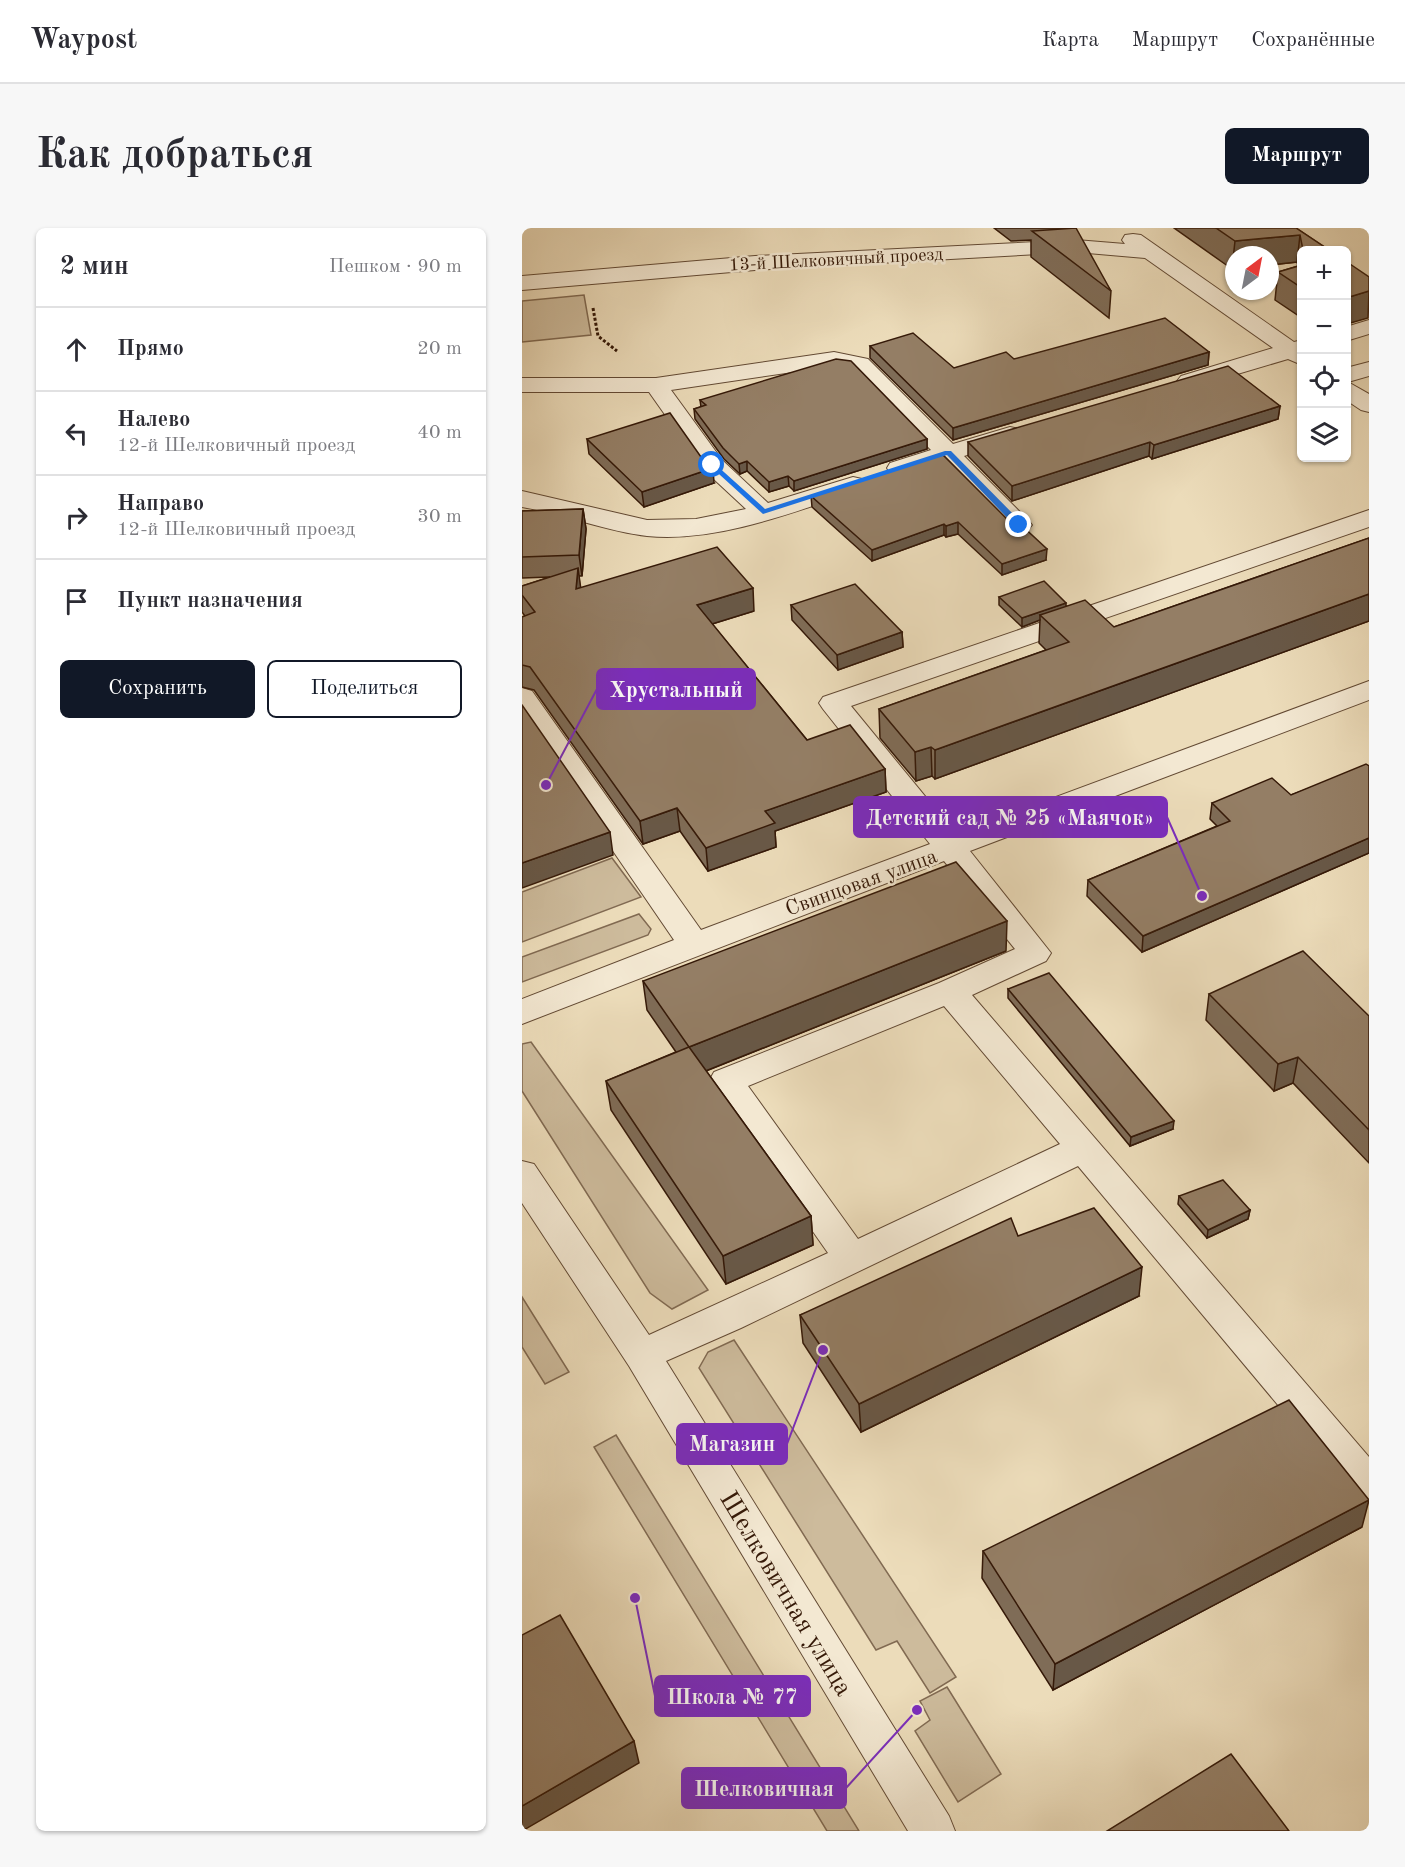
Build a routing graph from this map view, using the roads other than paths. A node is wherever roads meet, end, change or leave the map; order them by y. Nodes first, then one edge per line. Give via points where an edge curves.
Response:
1 (1116, 228) edge
2 (1150, 252) junction
3 (522, 284) edge
4 (1369, 327) edge
5 (1351, 333) edge
6 (1297, 351) edge
7 (1297, 352) edge
8 (1369, 369) edge
9 (1351, 375) edge
10 (522, 385) edge
11 (656, 385) junction
12 (1165, 388) edge
13 (1351, 392) edge
14 (1369, 405) edge
15 (1028, 428) edge
16 (948, 452) junction
17 (522, 499) edge
18 (763, 512) junction
19 (1369, 518) edge
20 (1019, 525) edge
21 (1369, 690) edge
22 (522, 697) edge
23 (952, 849) junction
24 (694, 944) junction
25 (950, 992) junction
26 (522, 1012) edge
27 (1082, 1149) junction
28 (522, 1174) edge
29 (852, 1258) junction
30 (642, 1355) junction
31 (1369, 1485) edge
32 (933, 1831) edge

1 - 2 street
2 - 3 street, 13-й Шелковичный проезд via 1076,246 754,263
2 - 6 street
4 - 5 street
7 - 12 street
8 - 9 street
10 - 11 street
11 - 16 street via 834,358 860,364
11 - 18 street via 712,465
13 - 14 street
15 - 16 street
16 - 18 street
16 - 20 street
17 - 18 street via 648,528 691,528
19 - 23 street via 833,703
21 - 23 street, Свинцовая улица
22 - 24 street
23 - 24 street, Свинцовая улица
23 - 25 street via 1035,954
24 - 26 street, Свинцовая улица
25 - 27 street
25 - 29 street via 726,1081
27 - 29 street
27 - 31 street
28 - 30 street, Шелковичная улица
29 - 30 street
30 - 32 street, Шелковичная улица

